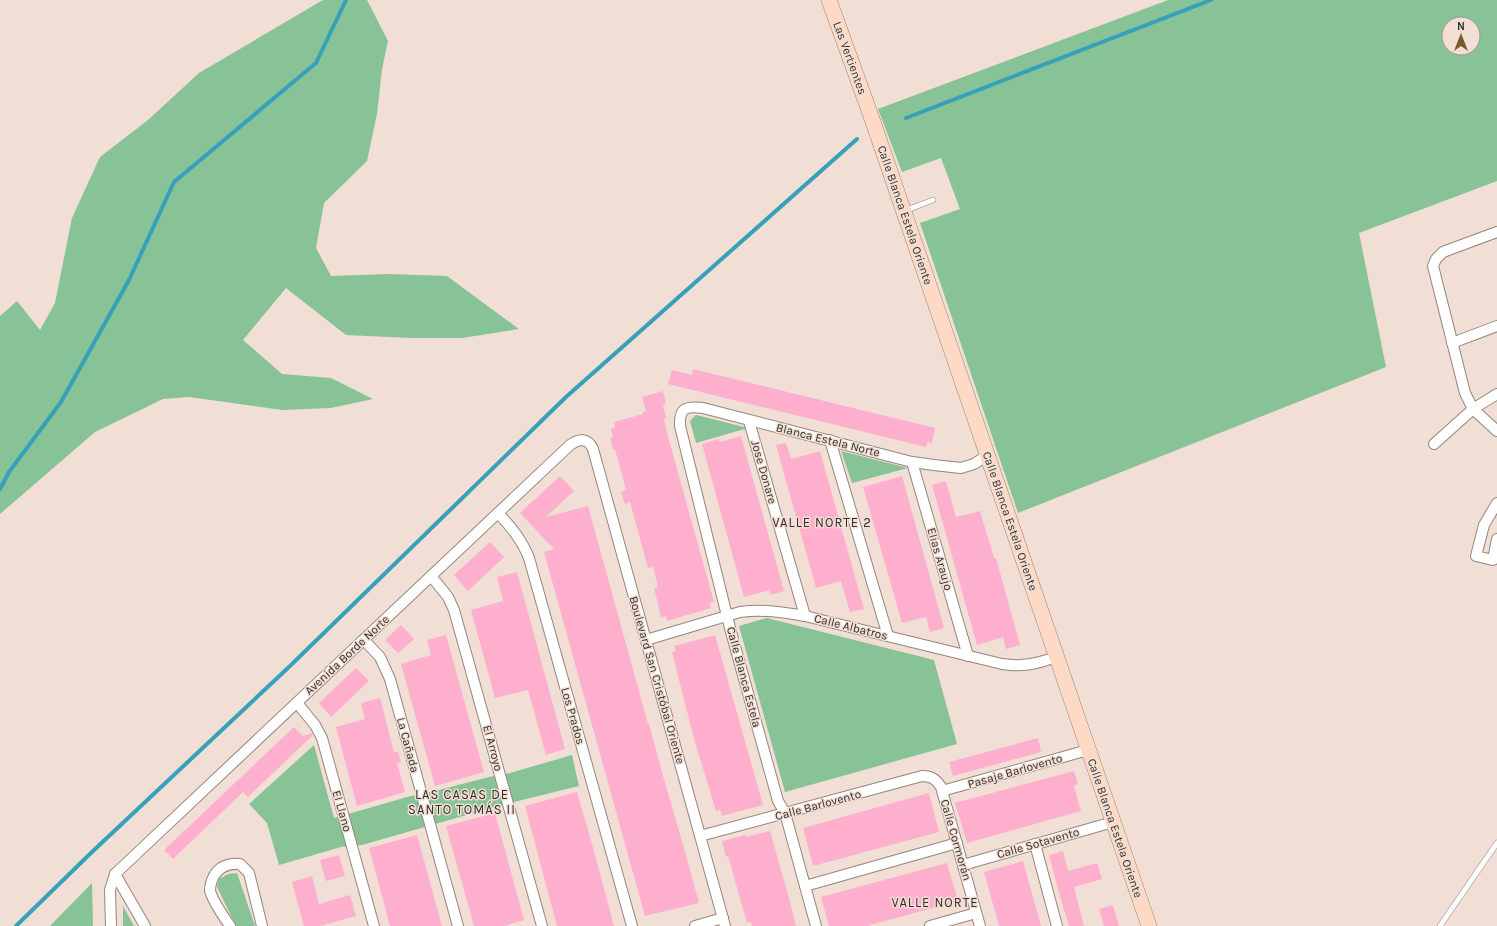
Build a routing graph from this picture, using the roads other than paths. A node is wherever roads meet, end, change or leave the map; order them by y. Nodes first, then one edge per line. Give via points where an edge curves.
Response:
1 (829, 0) edge
2 (871, 116) joint
3 (933, 200) dead end
4 (904, 211) junction
5 (1497, 232) edge
6 (1497, 326) edge
7 (1452, 343) junction
8 (1497, 394) edge
9 (1474, 409) junction
10 (749, 421) junction
11 (680, 426) joint
12 (1497, 431) edge
13 (581, 440) joint
14 (830, 440) junction
15 (1434, 444) dead end
16 (988, 455) junction
17 (912, 462) junction
18 (1497, 503) edge
19 (498, 513) junction
20 (1497, 539) edge
21 (431, 576) junction
22 (728, 616) junction
23 (805, 616) junction
24 (888, 636) junction
25 (364, 640) junction
26 (646, 640) junction
27 (968, 656) junction
28 (1056, 657) junction
29 (297, 703) junction
30 (1088, 750) junction
31 (935, 779) joint
32 (942, 791) junction
33 (785, 813) junction
34 (1113, 822) junction
35 (700, 836) junction
36 (957, 843) junction
37 (1497, 843) edge
38 (1034, 844) junction
39 (963, 865) junction
40 (115, 874) junction
41 (804, 886) junction
42 (976, 913) junction
43 (724, 922) edge
44 (111, 926) edge
45 (145, 926) edge
46 (230, 926) edge
47 (262, 926) edge
48 (374, 926) edge
49 (458, 926) edge
50 (542, 926) edge
51 (632, 926) edge
52 (695, 926) edge
53 (816, 926) edge
54 (930, 926) edge
55 (980, 926) edge
56 (1057, 926) edge
57 (1149, 926) edge
58 (1440, 926) edge

1 - 2 street, Las Vertientes
2 - 4 street, Calle Blanca Estela Oriente
3 - 4 lane
4 - 16 street, Calle Blanca Estela Oriente
5 - 7 street via 1444,252 1434,262
6 - 7 street
7 - 9 street via 1465,393
8 - 9 street
9 - 12 street
9 - 15 street
10 - 11 street, Blanca Estela Norte via 703,408 689,407 681,413
10 - 14 street, Blanca Estela Norte
10 - 23 street, Jose Donare
11 - 22 street, Calle Blanca Estela
13 - 19 street, Avenida Borde Norte via 570,445
13 - 26 street, Boulevard San Cristóbal Oriente via 590,444 593,449
14 - 17 street, Blanca Estela Norte
14 - 24 street
16 - 17 street, Blanca Estela Norte via 974,464 961,468
16 - 28 street, Calle Blanca Estela Oriente
17 - 27 street, Elias Araujo
18 - 20 street via 1484,525 1476,556 1492,560
19 - 21 street, Avenida Borde Norte
19 - 51 street, Los Prados via 516,533 529,558
21 - 25 street, Avenida Borde Norte
21 - 50 street, El Arroyo via 448,597 454,610
22 - 23 street, Calle Albatros via 754,610
22 - 26 street, Calle Albatros
22 - 33 street, Calle Blanca Estela via 778,801
23 - 24 street, Calle Albatros
24 - 27 street, Calle Albatros
25 - 29 street, Avenida Borde Norte
25 - 49 street, La Cañada via 380,657 390,679
26 - 35 street, Boulevard San Cristóbal Oriente
27 - 28 street, Calle Albatros via 1024,666
28 - 30 street, Calle Blanca Estela Oriente
29 - 40 street, Avenida Borde Norte
29 - 48 street, El Llano via 322,738
30 - 32 street, Pasaje Barlovento
30 - 34 street, Calle Blanca Estela Oriente
31 - 32 street, Calle Cormorán
31 - 33 street, Calle Barlovento via 922,776
32 - 36 street, Calle Cormorán
33 - 35 street, Calle Barlovento
33 - 41 street, Calle Blanca Estela
34 - 38 street, Calle Sotavento
34 - 57 street, Calle Blanca Estela Oriente
35 - 43 street, Boulevard San Cristóbal Oriente
36 - 39 street, Calle Cormorán
36 - 41 street
37 - 58 lane
38 - 39 street, Calle Sotavento
38 - 56 street
39 - 42 street, Calle Cormorán
40 - 44 street via 110,890
40 - 45 street
41 - 53 street, Calle Blanca Estela
42 - 54 street
42 - 55 street, Calle Cormorán
43 - 52 street
46 - 47 street via 210,889 218,871 231,864 240,864 248,873

